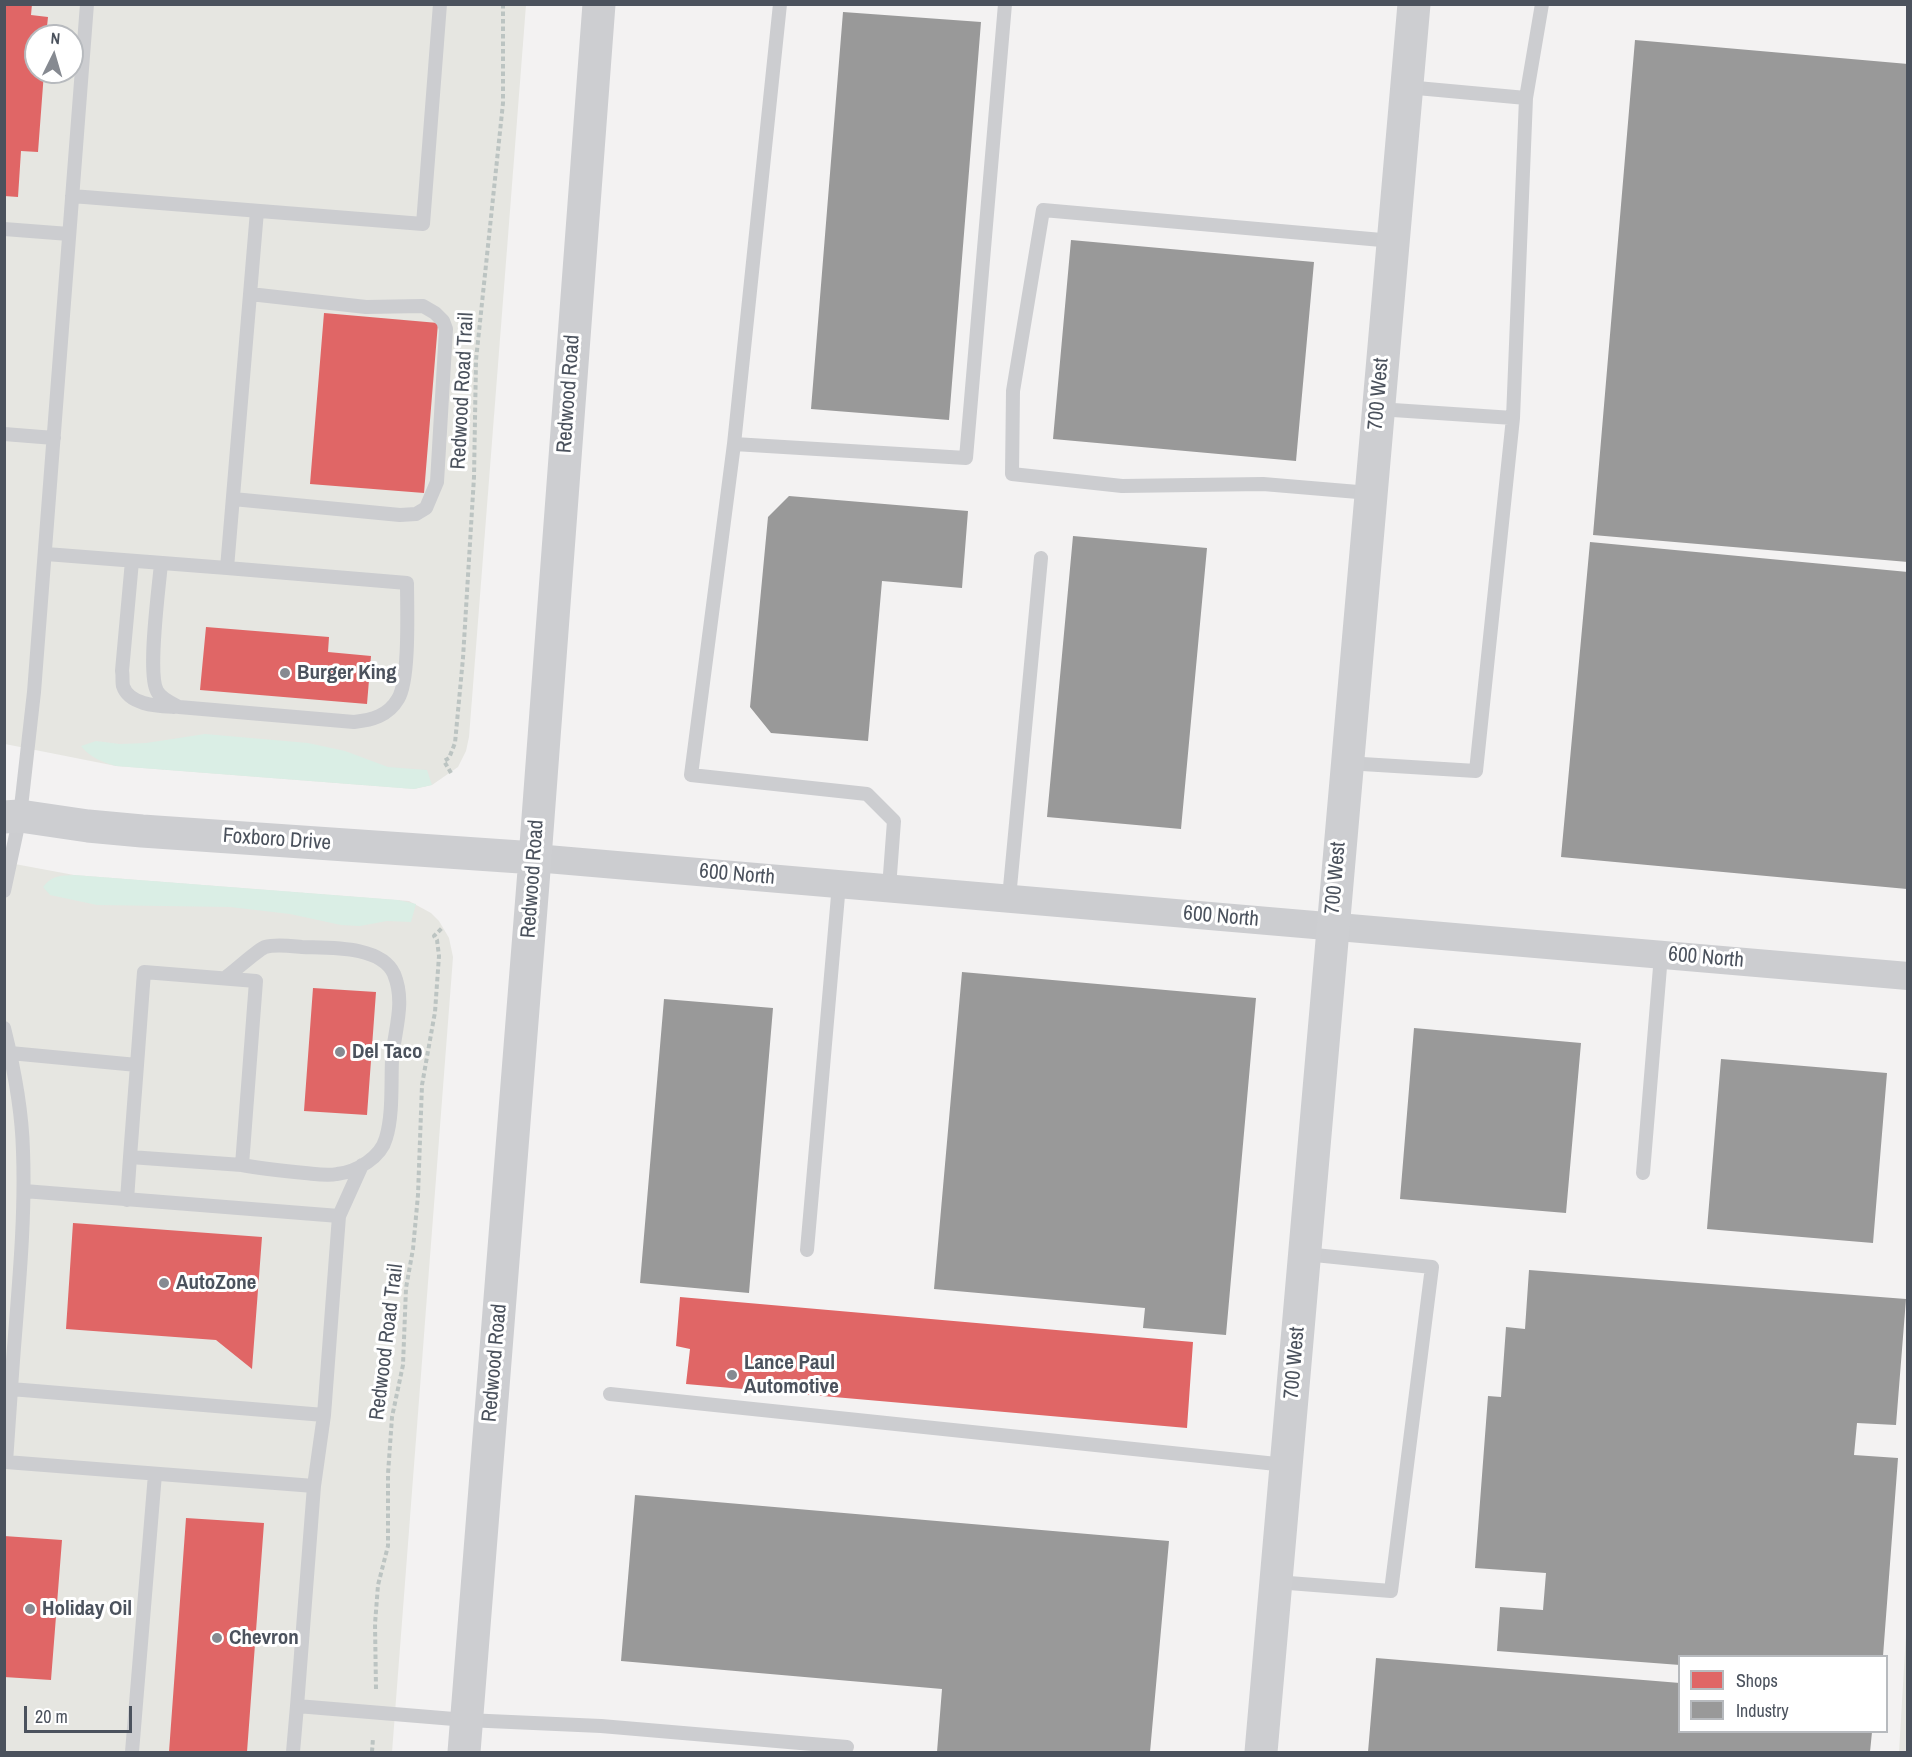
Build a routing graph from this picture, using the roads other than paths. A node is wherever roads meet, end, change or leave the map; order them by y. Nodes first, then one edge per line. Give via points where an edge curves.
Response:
1 (87, 4) edge
2 (441, 4) edge
3 (599, 4) edge
4 (780, 4) edge
5 (1005, 4) edge
6 (1414, 4) edge
7 (1542, 4) edge
8 (1406, 87) junction
9 (1526, 98) junction
10 (72, 196) junction
11 (257, 211) junction
12 (4, 229) edge
13 (69, 234) junction
14 (1393, 241) junction
15 (250, 294) junction
16 (1378, 409) junction
17 (1513, 418) junction
18 (4, 434) edge
19 (54, 438) junction
20 (734, 444) junction
21 (1370, 493) junction
22 (233, 499) junction
23 (46, 554) junction
24 (1041, 558) dead end
25 (132, 561) junction
26 (161, 563) junction
27 (227, 568) junction
28 (179, 707) junction
29 (1346, 763) junction
30 (10, 812) edge
31 (535, 858) junction
32 (839, 884) junction
33 (889, 888) junction
34 (4, 891) edge
35 (1009, 898) junction
36 (1331, 926) junction
37 (1661, 955) junction
38 (1908, 976) edge
39 (225, 978) junction
40 (4, 1028) edge
41 (10, 1053) junction
42 (137, 1065) junction
43 (130, 1157) junction
44 (242, 1165) junction
45 (362, 1165) junction
46 (1642, 1173) dead end
47 (24, 1191) junction
48 (127, 1200) junction
49 (339, 1216) junction
50 (807, 1250) dead end
51 (1305, 1254) junction
52 (11, 1389) junction
53 (610, 1394) dead end
54 (324, 1415) junction
55 (1286, 1465) junction
56 (155, 1474) junction
57 (314, 1486) junction
58 (1276, 1582) junction
59 (297, 1706) junction
60 (466, 1720) junction
61 (847, 1747) dead end
62 (132, 1752) edge
63 (293, 1752) edge
64 (464, 1752) edge
65 (1261, 1752) edge

1 - 10 lane
2 - 11 lane via 423,224
3 - 31 street, Redwood Road
4 - 20 lane
5 - 20 lane via 966,458
6 - 8 street, 700 West
7 - 9 lane
8 - 9 lane
8 - 14 street, 700 West
9 - 17 lane
10 - 11 lane
10 - 13 lane
11 - 15 lane
12 - 13 lane
13 - 19 lane
14 - 16 street, 700 West
14 - 21 lane via 1043,210 1013,391 1012,474 1122,486 1263,484
15 - 22 lane
15 - 22 lane via 366,307 423,306 443,321 446,329 437,482 426,508 416,514
16 - 17 lane
16 - 21 street, 700 West
17 - 29 lane via 1476,771
18 - 19 lane
19 - 23 lane
20 - 33 lane via 691,775 867,794 894,821
21 - 29 street, 700 West
22 - 27 lane
23 - 25 lane
23 - 30 lane via 34,692
24 - 35 lane
25 - 26 lane
25 - 28 lane via 123,686 140,702
26 - 27 lane
26 - 28 lane via 154,682 157,692
27 - 28 lane via 407,583 407,643 399,698 380,717 354,722
29 - 36 street, 700 West
30 - 31 street, Foxboro Drive via 142,831
30 - 34 lane
31 - 32 street, 600 North
31 - 60 street, Redwood Road
32 - 33 street, 600 North
32 - 50 lane
33 - 35 street, 600 North
35 - 36 street, 600 North
36 - 37 street, 600 North
36 - 51 street, 700 West
37 - 38 street, 600 North
37 - 46 lane
39 - 42 lane via 144,972
39 - 44 lane via 256,981
39 - 45 lane via 264,948 278,946 361,951 387,964 399,996 388,1127 381,1149
40 - 41 lane
41 - 42 lane
41 - 47 lane via 21,1127
42 - 43 lane
43 - 44 lane
43 - 48 lane
44 - 45 lane via 337,1174
45 - 49 lane
47 - 48 lane
47 - 52 lane
48 - 49 lane
49 - 54 lane
51 - 55 street, 700 West
51 - 58 lane via 1432,1267 1391,1591
52 - 54 lane
52 - 56 lane via 6,1462
53 - 55 lane
54 - 57 lane
55 - 58 street, 700 West
56 - 57 lane
56 - 62 lane
57 - 59 lane
58 - 65 street, 700 West
59 - 60 lane
59 - 63 lane
60 - 61 lane via 601,1726
60 - 64 street, Redwood Road

